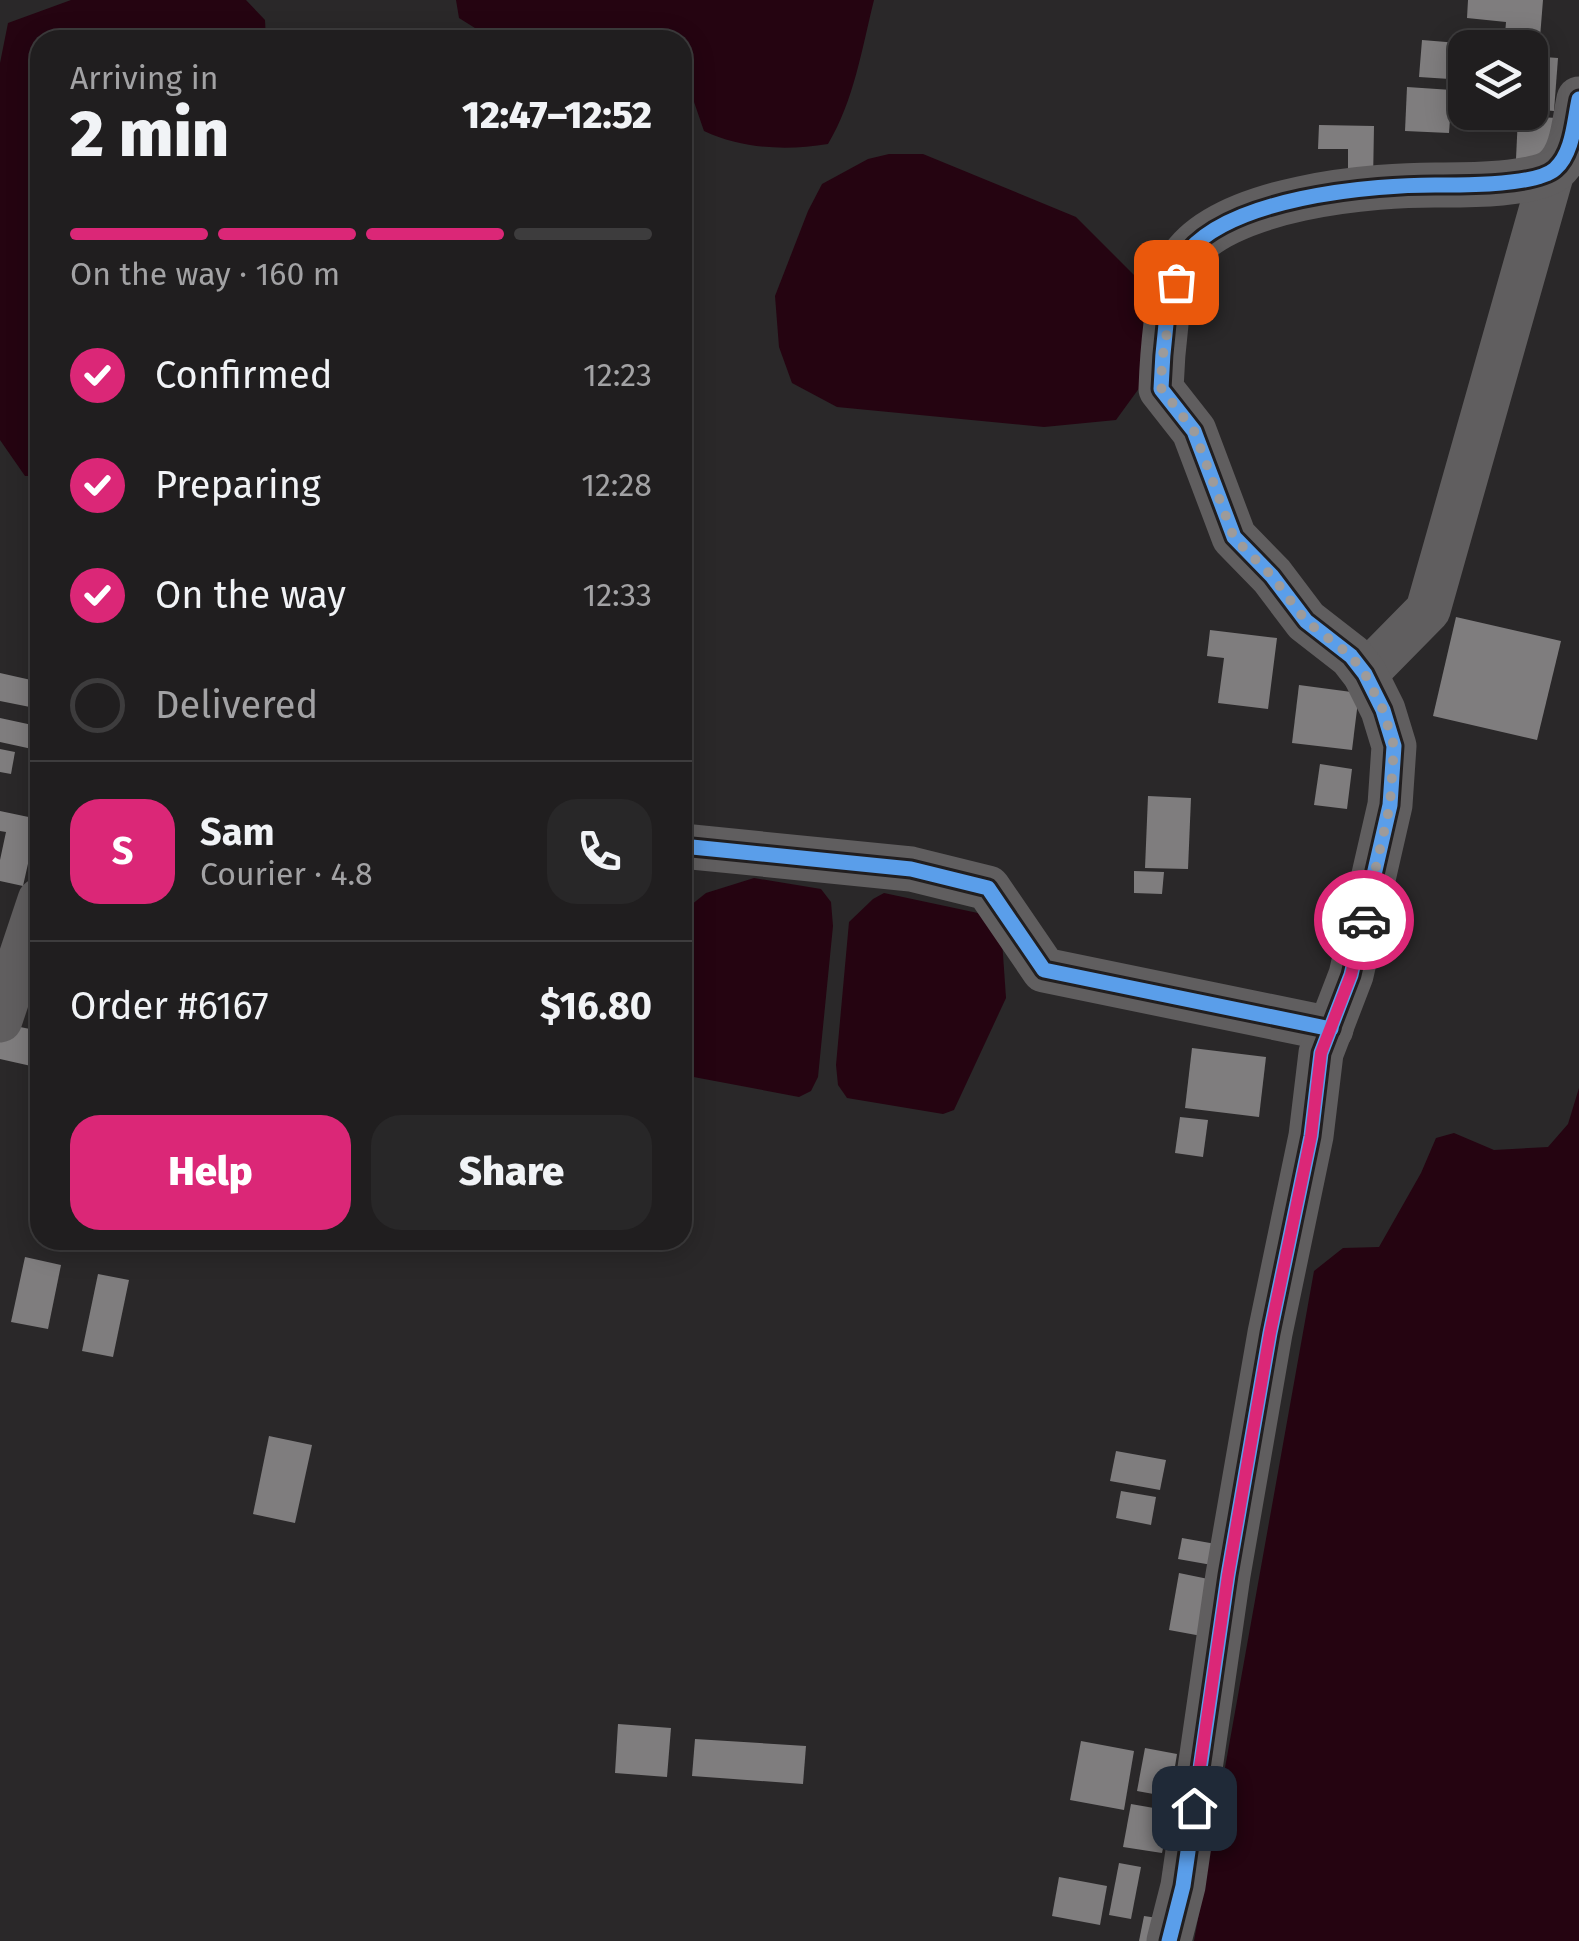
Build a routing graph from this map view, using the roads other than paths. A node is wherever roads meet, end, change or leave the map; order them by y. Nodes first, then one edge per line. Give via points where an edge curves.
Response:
1 (1579, 99) edge
2 (1552, 172) junction
3 (1365, 674) junction
4 (692, 847) edge
5 (30, 930) edge
6 (0, 1020) edge
7 (1331, 1030) junction
8 (1170, 1941) edge

1 - 2 street via 1567,155
2 - 3 street via 1428,610
2 - 3 street via 1476,186 1345,190 1279,204 1230,221 1180,262 1161,388 1194,431 1234,538 1306,621
3 - 7 street via 1394,746 1390,805 1351,975
4 - 7 street via 911,870 988,888 1044,970
5 - 6 street
7 - 8 street via 1321,1053 1311,1136 1270,1333

